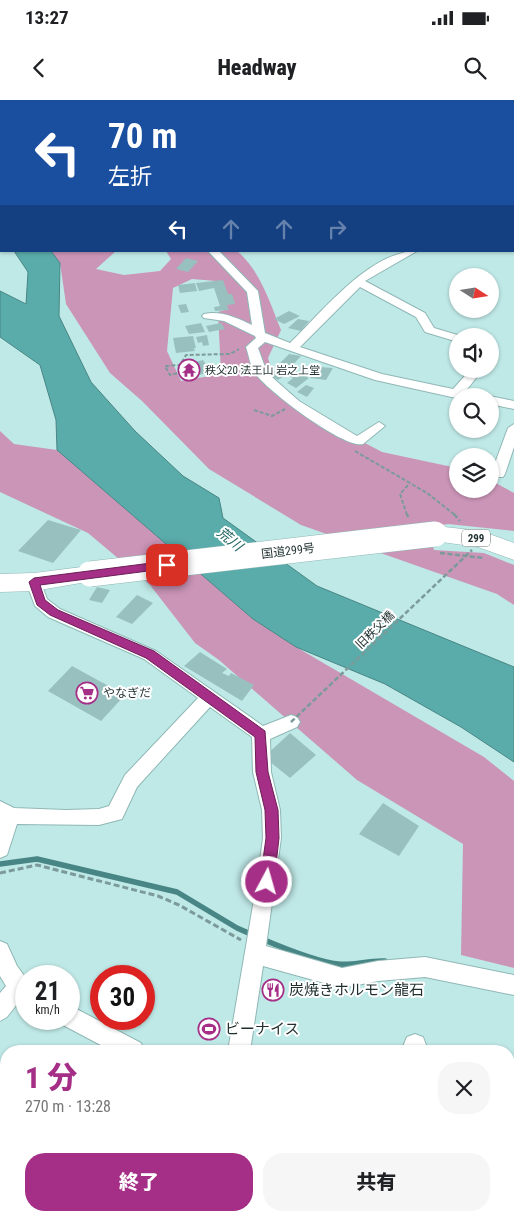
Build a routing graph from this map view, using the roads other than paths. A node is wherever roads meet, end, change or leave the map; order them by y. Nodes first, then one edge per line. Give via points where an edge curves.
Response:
1 (214, 252) edge
2 (410, 252) edge
3 (359, 282) junction
4 (208, 316) dead end
5 (261, 336) junction
6 (449, 336) edge
7 (293, 347) junction
8 (449, 392) edge
9 (499, 402) edge
10 (514, 405) edge
11 (379, 426) dead end
12 (514, 428) edge
13 (499, 471) edge
14 (514, 552) edge
15 (34, 582) junction
16 (0, 583) edge
17 (209, 697) junction
18 (290, 722) road end
19 (261, 734) junction
20 (6, 813) edge
21 (0, 849) edge
22 (255, 950) junction
23 (0, 951) edge
24 (15, 978) edge
25 (514, 985) edge
26 (15, 996) edge
27 (0, 1010) edge
28 (80, 1022) edge
29 (122, 1045) edge
30 (240, 1045) edge

1 - 5 street via 252,291
2 - 3 street via 381,266
3 - 6 street via 421,315 429,330
3 - 7 street
4 - 5 street via 230,319
5 - 7 street
5 - 11 street via 252,347 260,371 295,404 358,441
7 - 8 street via 379,377
9 - 10 street
12 - 13 street
14 - 15 highway, 国道299号 / 299, bridge via 435,534
15 - 16 highway, 国道299号 / 299
15 - 17 street via 40,602 54,612 150,654
17 - 19 street
17 - 20 street via 131,781 115,813 83,817
18 - 19 street
19 - 22 street via 262,772 271,810 272,838
20 - 21 street
22 - 25 street via 342,978 425,967
22 - 30 street
23 - 24 street
26 - 27 street
28 - 29 street

